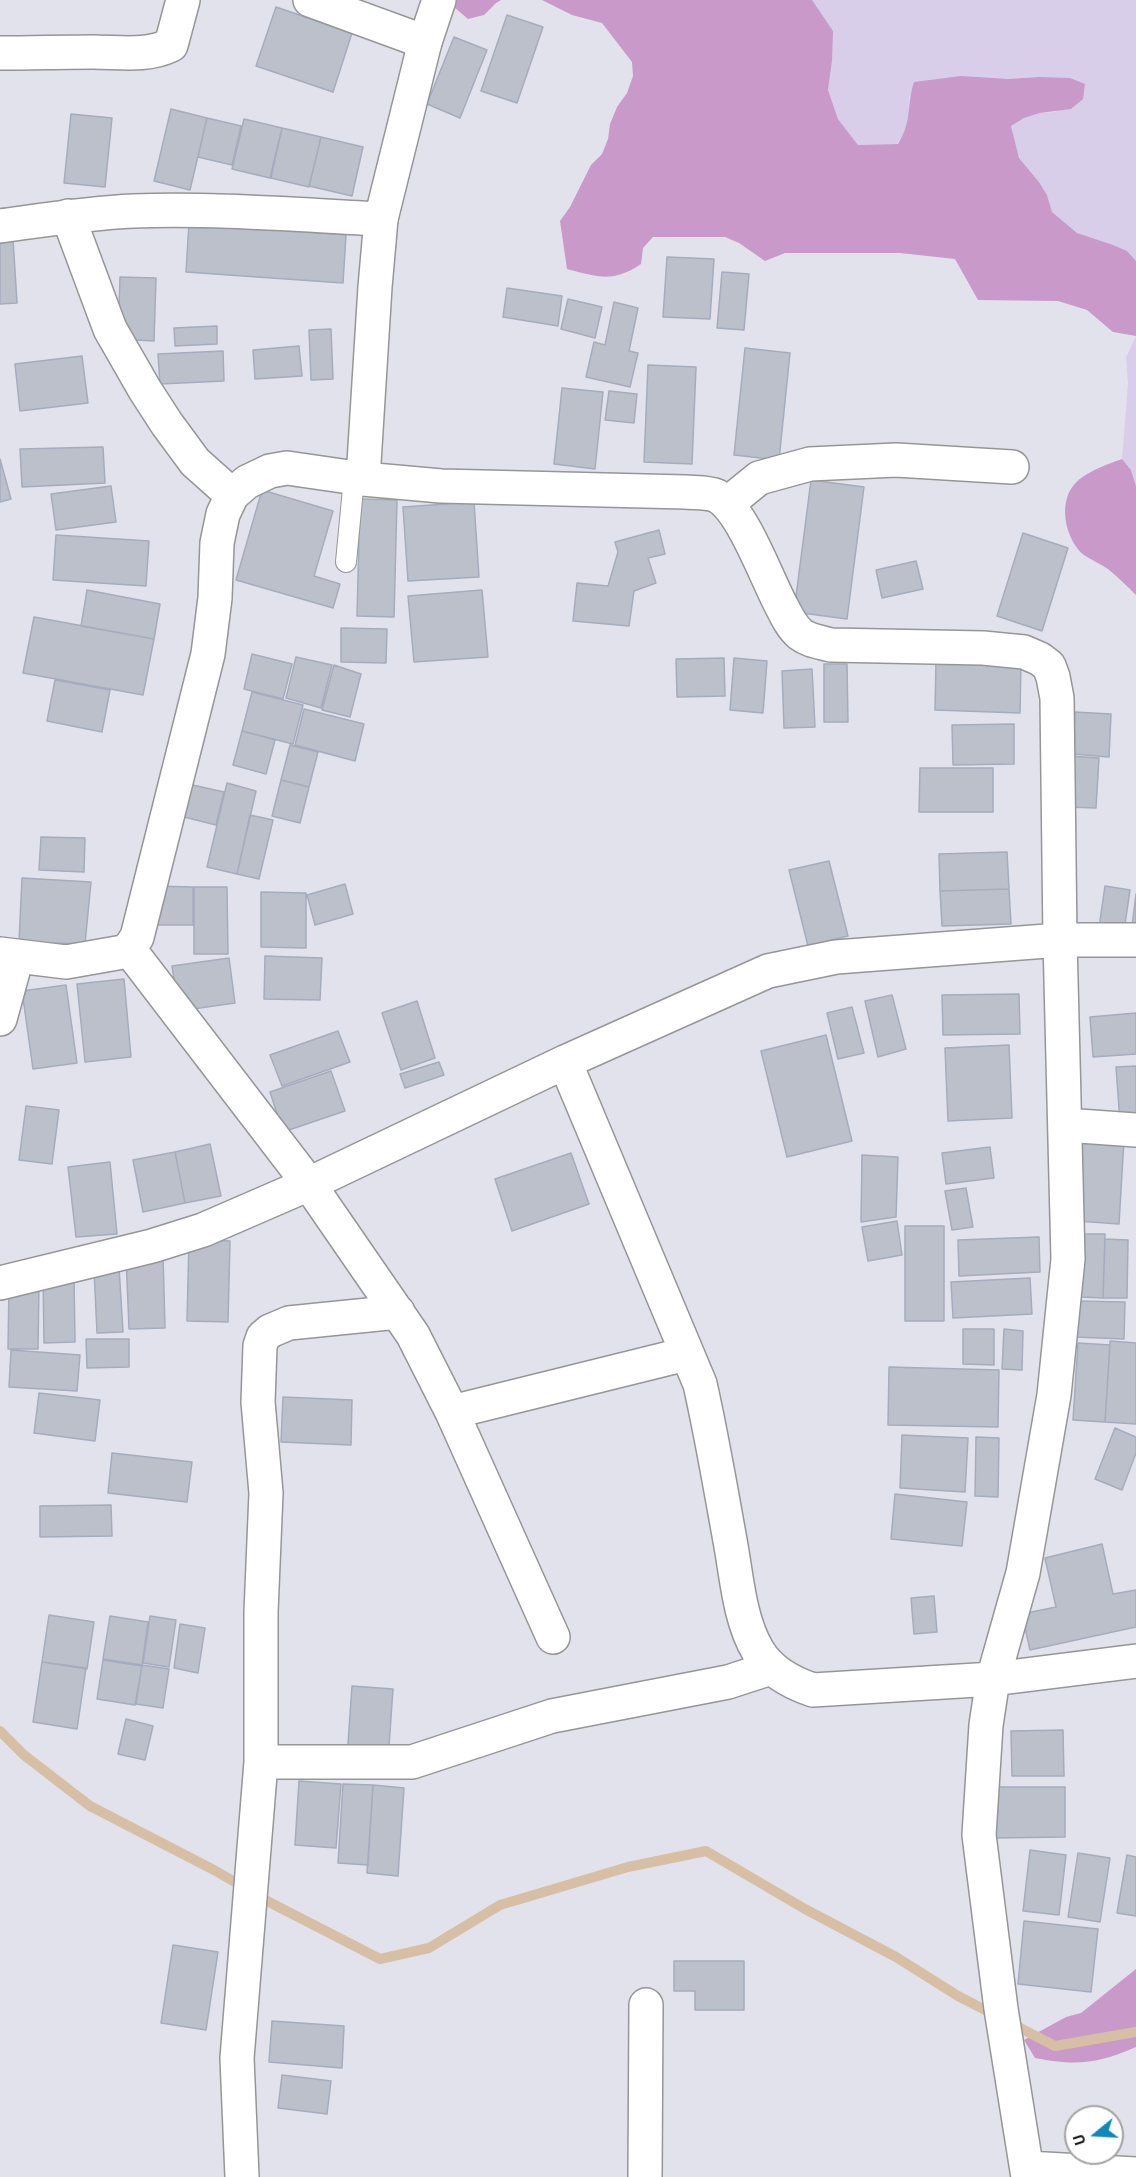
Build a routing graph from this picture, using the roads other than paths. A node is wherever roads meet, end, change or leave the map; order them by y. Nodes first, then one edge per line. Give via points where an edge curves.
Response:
1 (183, 0) edge
2 (309, 0) edge
3 (439, 0) edge
4 (425, 42) junction
5 (0, 53) edge
6 (68, 216) junction
7 (381, 219) junction
8 (0, 226) edge
9 (1012, 467) dead end
10 (358, 478) junction
11 (232, 495) junction
12 (727, 504) junction
13 (346, 562) dead end
14 (1060, 940) junction
15 (1136, 940) edge
16 (129, 949) junction
17 (9, 955) edge
18 (0, 1019) edge
19 (565, 1062) junction
20 (1065, 1125) junction
21 (1136, 1130) edge
22 (309, 1184) junction
23 (0, 1283) edge
24 (398, 1312) junction
25 (686, 1354) junction
26 (452, 1412) junction
27 (553, 1637) dead end
28 (1136, 1661) edge
29 (771, 1668) junction
30 (993, 1679) junction
31 (261, 1762) junction
32 (646, 2005) dead end
33 (1028, 2172) edge
34 (1136, 2174) edge
35 (242, 2177) edge
36 (645, 2177) edge

1 - 5 street via 171,45 159,51
2 - 4 street
3 - 4 street
4 - 7 street
6 - 7 street via 133,211
6 - 8 street
6 - 11 street via 110,329 167,424 195,462
7 - 10 street
9 - 12 street via 896,460 810,464 759,478
10 - 11 street via 287,468 247,482
10 - 12 street via 441,486 685,492 713,495
10 - 13 lane
11 - 16 street via 217,543 208,654 140,928
12 - 14 street via 740,521 789,621 812,641 831,645 1024,652 1049,666 1057,698
14 - 15 street
14 - 19 street via 836,957 768,971
14 - 20 street
16 - 17 street via 66,962
16 - 22 street
17 - 18 street
19 - 22 street
19 - 25 street
20 - 21 street
20 - 30 street via 1068,1259 1054,1395 1023,1573
22 - 23 street via 203,1230
22 - 24 street
24 - 26 street
24 - 31 street via 289,1323 270,1331 260,1346 258,1402 267,1493 261,1612
25 - 26 street
25 - 29 street via 699,1384 709,1426 749,1632
26 - 27 street
28 - 30 street
29 - 30 street via 796,1685 813,1690
29 - 31 street via 728,1682 552,1716 412,1762
30 - 33 street via 979,1835 1003,2021
31 - 35 street via 237,2058
32 - 36 street
33 - 34 street

